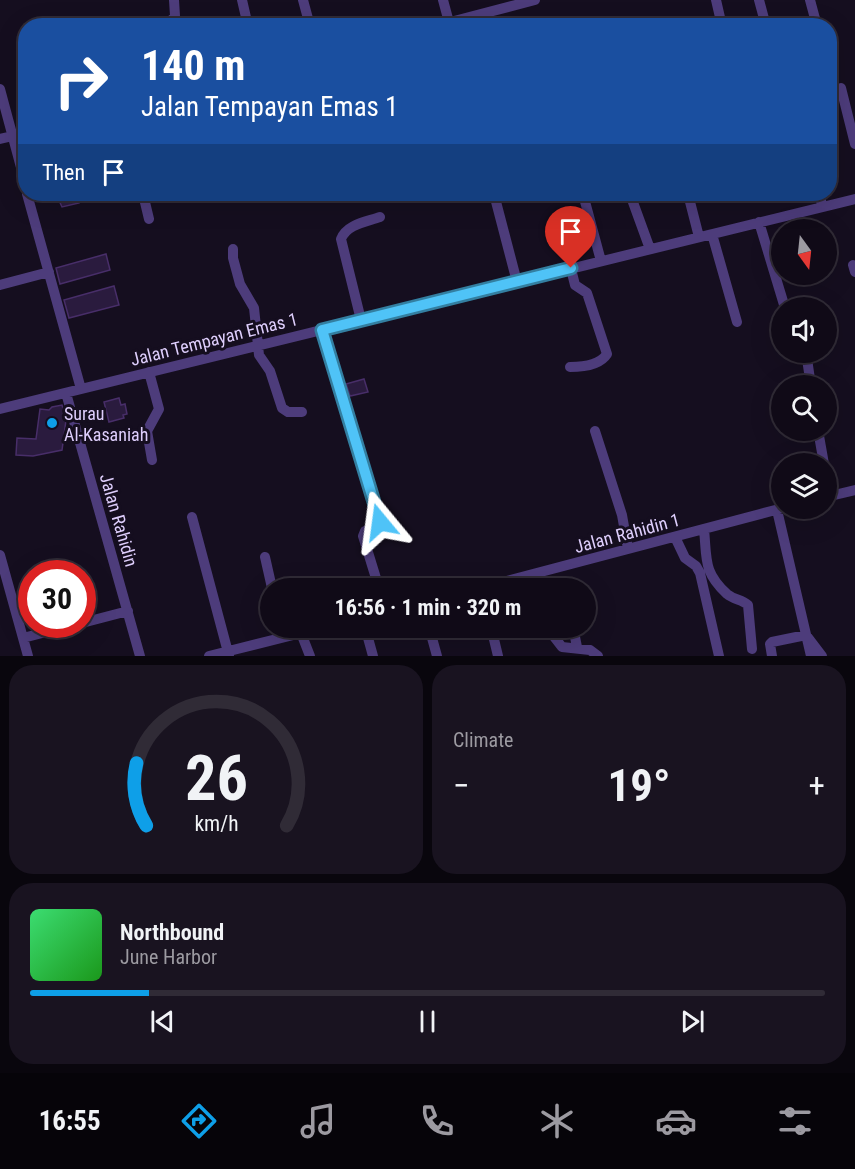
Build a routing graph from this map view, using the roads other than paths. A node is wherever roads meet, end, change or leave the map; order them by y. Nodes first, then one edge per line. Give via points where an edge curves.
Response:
1 (174, 0) edge
2 (242, 0) edge
3 (303, 0) edge
4 (443, 0) edge
5 (716, 0) edge
6 (759, 0) edge
7 (810, 0) edge
8 (528, 1) edge
9 (173, 18) edge
10 (246, 18) edge
11 (308, 18) edge
12 (448, 18) edge
13 (470, 18) edge
14 (720, 18) edge
15 (764, 18) edge
16 (815, 18) edge
17 (841, 88) dead end
18 (0, 89) edge
19 (18, 135) edge
20 (12, 136) junction
21 (0, 139) edge
22 (855, 144) edge
23 (18, 157) edge
24 (855, 199) edge
25 (29, 201) edge
26 (145, 201) edge
27 (496, 201) edge
28 (584, 201) edge
29 (633, 201) edge
30 (690, 201) edge
31 (821, 201) edge
32 (822, 207) junction
33 (380, 217) dead end
34 (149, 219) dead end
35 (759, 222) junction
36 (712, 234) junction
37 (699, 237) junction
38 (233, 249) dead end
39 (650, 249) junction
40 (600, 261) junction
41 (571, 268) junction
42 (49, 272) junction
43 (517, 282) junction
44 (0, 285) edge
45 (782, 297) edge
46 (361, 320) junction
47 (737, 322) dead end
48 (322, 330) junction
49 (257, 346) junction
50 (570, 367) dead end
51 (149, 372) junction
52 (81, 389) junction
53 (66, 393) junction
54 (0, 409) edge
55 (302, 412) dead end
56 (595, 431) dead end
57 (152, 460) dead end
58 (855, 490) edge
59 (837, 495) edge
60 (771, 511) edge
61 (192, 517) dead end
62 (782, 519) edge
63 (704, 529) junction
64 (675, 537) junction
65 (628, 549) junction
66 (0, 555) edge
67 (265, 557) dead end
68 (531, 575) junction
69 (270, 578) edge
70 (376, 578) edge
71 (520, 578) edge
72 (532, 578) edge
73 (128, 612) junction
74 (18, 620) edge
75 (96, 620) edge
76 (806, 635) junction
77 (23, 638) edge
78 (267, 638) edge
79 (303, 638) edge
80 (368, 638) edge
81 (432, 638) edge
82 (494, 638) edge
83 (555, 638) edge
84 (575, 638) edge
85 (577, 647) junction
86 (752, 649) dead end
87 (228, 654) edge
88 (28, 656) edge
89 (140, 656) edge
90 (210, 656) edge
91 (310, 656) edge
92 (373, 656) edge
93 (437, 656) edge
94 (498, 656) edge
95 (598, 656) edge
96 (719, 656) edge
97 (772, 656) edge
98 (811, 656) edge
99 (822, 656) edge

1 - 9 street
2 - 10 street
3 - 11 street
4 - 12 street
5 - 14 street
6 - 15 street
7 - 16 street
8 - 13 street
17 - 22 street
18 - 20 street
19 - 20 street
20 - 21 street
20 - 23 street
24 - 32 street, Jalan Tempayan Emas 1
25 - 42 street
26 - 34 street
27 - 43 street
28 - 40 street
29 - 39 street
30 - 37 street
31 - 32 street
32 - 35 street, Jalan Tempayan Emas 1
33 - 46 street via 350,228 342,239
35 - 36 street, Jalan Tempayan Emas 1
35 - 45 street
36 - 37 street, Jalan Tempayan Emas 1
36 - 47 street
37 - 39 street, Jalan Tempayan Emas 1
38 - 49 street via 240,284 254,308
39 - 40 street, Jalan Tempayan Emas 1
40 - 41 street, Jalan Tempayan Emas 1
41 - 43 street, Jalan Tempayan Emas 1
41 - 50 street via 575,285 587,293 607,354 593,363
42 - 44 street
42 - 52 street
43 - 46 street, Jalan Tempayan Emas 1
46 - 48 street, Jalan Tempayan Emas 1
48 - 49 street, Jalan Tempayan Emas 1
48 - 70 street via 380,519 378,527 365,531 363,536
49 - 51 street, Jalan Tempayan Emas 1
49 - 55 street via 282,408
51 - 52 street, Jalan Tempayan Emas 1
51 - 57 street via 159,409 147,430
52 - 53 street, Jalan Tempayan Emas 1
53 - 54 street, Jalan Tempayan Emas 1
53 - 73 street, Jalan Rahidin
56 - 65 street via 622,515
58 - 59 street
60 - 63 street, Jalan Rahidin 1
61 - 87 street
62 - 76 street
63 - 64 street, Jalan Rahidin 1
63 - 86 street via 711,578 728,595 748,605
64 - 65 street, Jalan Rahidin 1
64 - 96 street via 685,558 700,573
65 - 68 street, Jalan Rahidin 1
66 - 74 street
67 - 69 street
68 - 71 street, Jalan Rahidin 1
68 - 72 street
73 - 75 street
73 - 89 street, Jalan Rahidin
76 - 97 street via 772,642
76 - 98 street
76 - 99 street
77 - 88 street
78 - 87 street
79 - 91 street
80 - 92 street
81 - 93 street
82 - 94 street
83 - 85 street via 562,647
84 - 85 street
85 - 95 street
87 - 90 street

